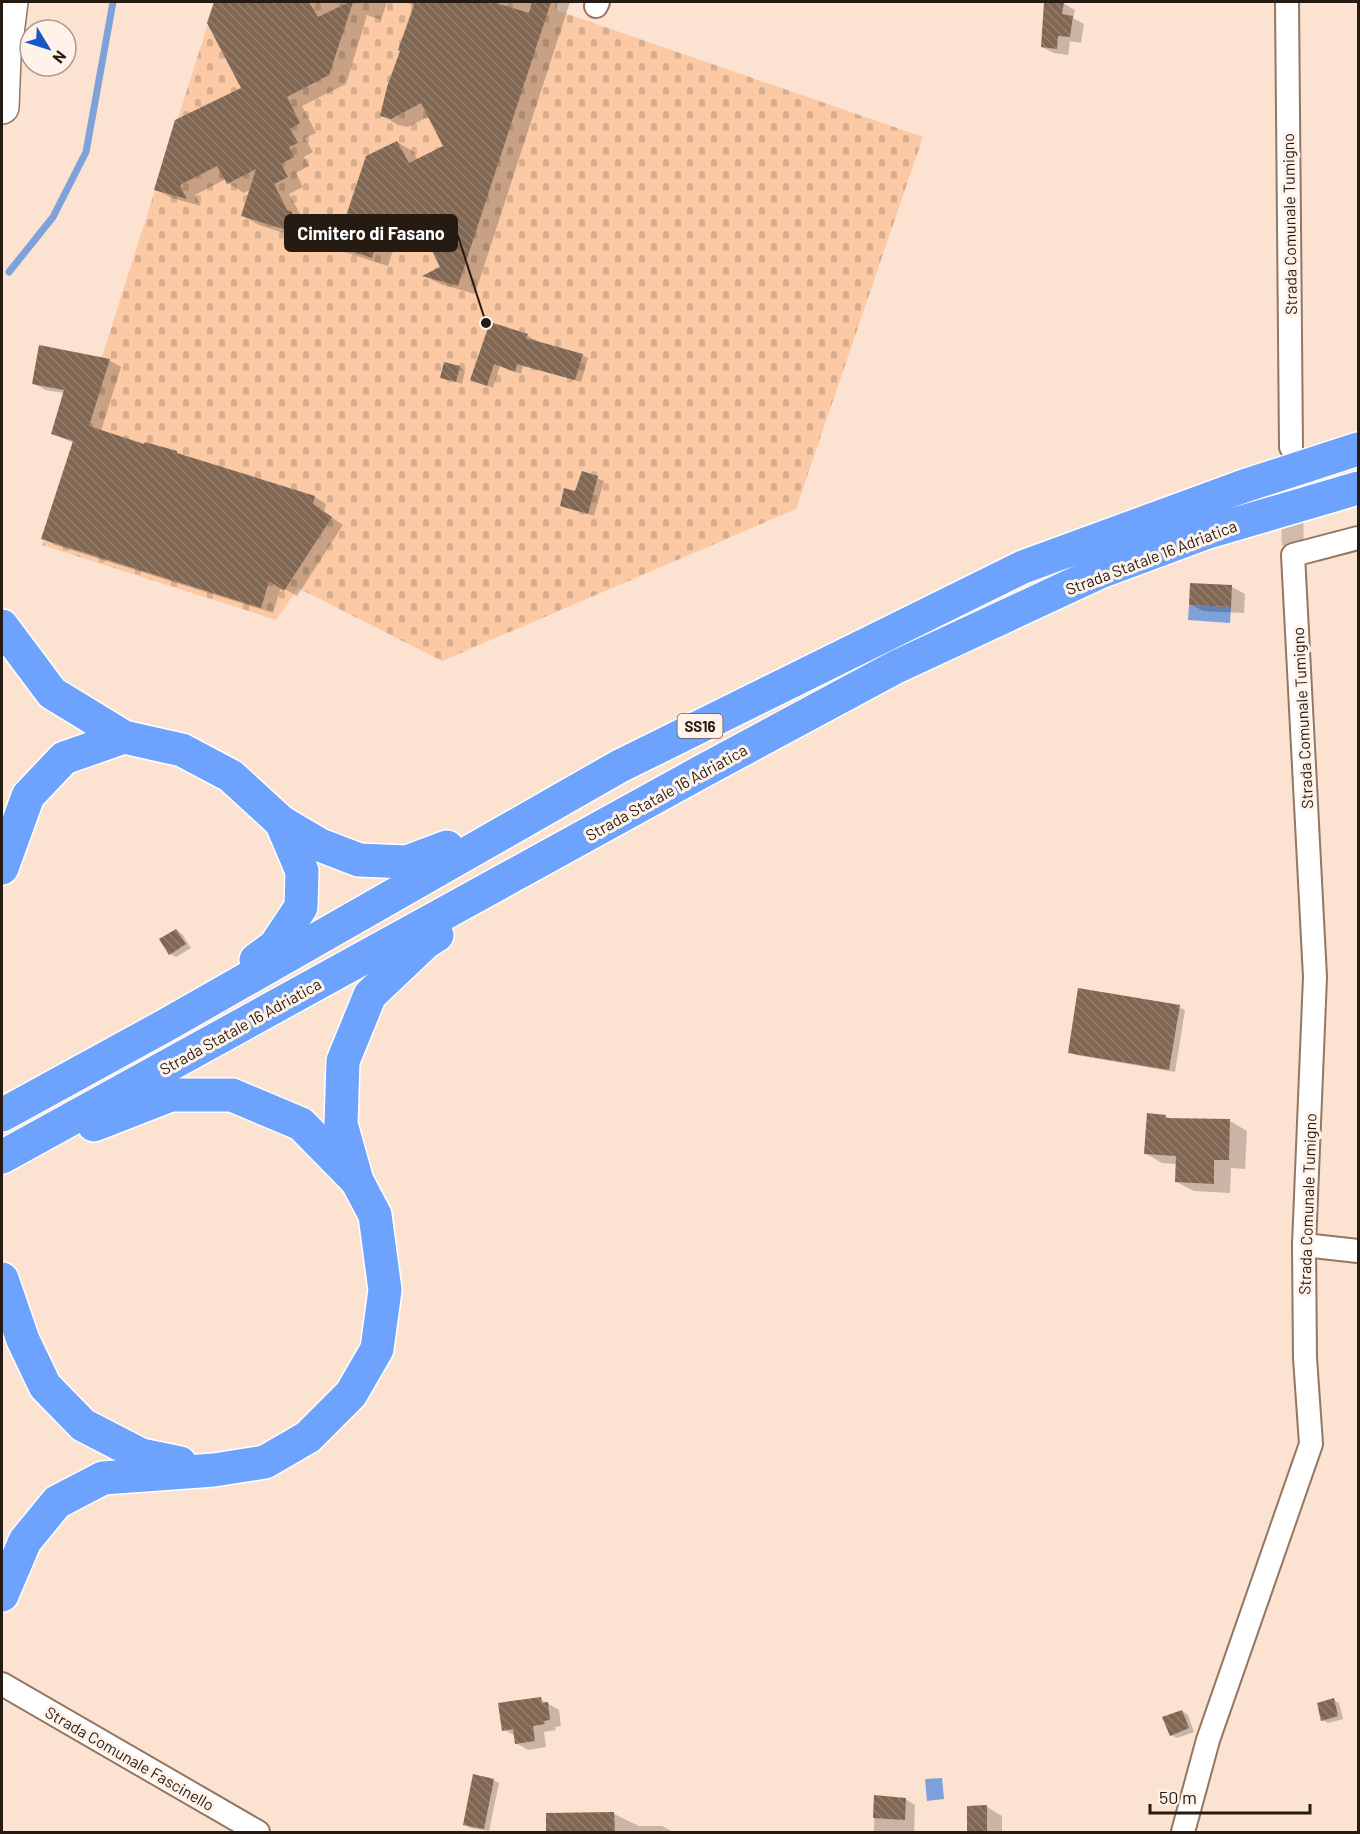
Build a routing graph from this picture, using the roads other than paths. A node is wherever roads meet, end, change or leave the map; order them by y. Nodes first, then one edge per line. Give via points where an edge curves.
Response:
1 (10, 2) edge
2 (1287, 2) edge
3 (2, 107) edge
4 (1291, 447) tunnel mouth
5 (1359, 449) edge
6 (1359, 488) edge
7 (1359, 538) edge
8 (2, 626) edge
9 (124, 737) junction
10 (620, 766) junction
11 (281, 822) junction
12 (597, 831) junction
13 (2, 868) edge
14 (168, 1024) junction
15 (2, 1115) edge
16 (76, 1124) junction
17 (2, 1157) edge
18 (2, 1165) edge
19 (357, 1181) junction
20 (1304, 1245) junction
21 (1359, 1251) edge
22 (2, 1279) edge
23 (214, 1470) junction
24 (2, 1595) edge
25 (2, 1684) edge
26 (258, 1833) edge
27 (1183, 1833) edge

1 - 3 street
2 - 4 street, Strada Comunale Tumigno
5 - 10 highway, Strada Statale 16 Adriatica / SS16 via 1244,486 1023,567
6 - 12 highway, Strada Statale 16 Adriatica / SS16 via 1205,533 1100,572 896,667
7 - 20 street, Strada Comunale Tumigno via 1293,555 1315,977
8 - 9 highway via 52,693
9 - 11 highway via 182,750 231,776
9 - 13 highway via 64,758 28,795
10 - 11 highway via 465,840 407,862 359,860 320,845
10 - 14 highway, Strada Statale 16 Adriatica / SS16
11 - 14 highway via 302,871 301,907 275,946
12 - 16 highway, Strada Statale 16 Adriatica / SS16
12 - 19 highway via 426,942 370,995 343,1061 342,1124
14 - 15 highway, Strada Statale 16 Adriatica / SS16
16 - 17 highway, Strada Statale 16 Adriatica / SS16
16 - 18 highway
16 - 19 highway via 171,1095 232,1095 301,1124
19 - 23 highway via 375,1215 385,1290 377,1349 351,1394 308,1437 265,1462
20 - 21 street
20 - 27 street, Strada Comunale Tumigno via 1311,1444 1209,1740
22 - 23 highway via 23,1340 45,1386 83,1425 141,1455
23 - 24 highway via 103,1478 57,1502 25,1540
25 - 26 street, Strada Comunale Fascinello

